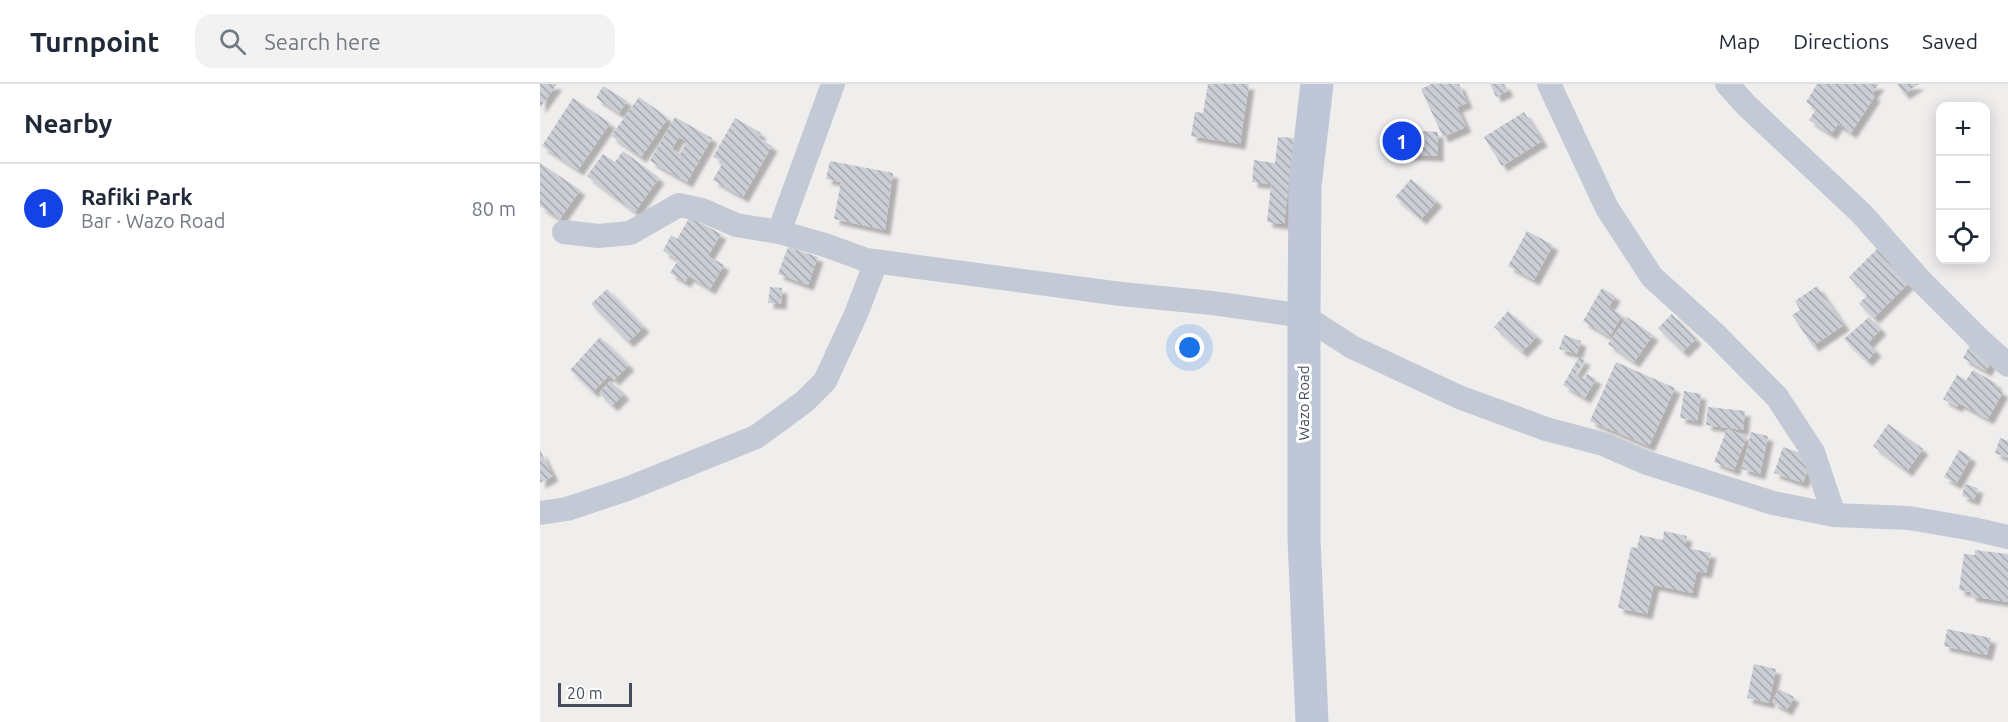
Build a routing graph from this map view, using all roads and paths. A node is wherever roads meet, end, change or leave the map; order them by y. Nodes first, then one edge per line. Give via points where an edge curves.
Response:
1 (833, 84) edge
2 (1317, 84) edge
3 (1549, 84) edge
4 (1727, 84) edge
5 (564, 232) dead end
6 (779, 232) junction
7 (876, 262) junction
8 (1304, 316) junction
9 (2008, 365) edge
10 (540, 513) edge
11 (1834, 515) junction
12 (2008, 537) edge
13 (1312, 722) edge

1 - 6 street
2 - 8 main road, Wazo Road via 1305,186
3 - 11 street via 1607,208 1652,277 1777,398 1813,452
4 - 9 street via 1862,214 1919,279
5 - 6 street via 598,236 630,232 679,205 736,225
6 - 7 street
7 - 8 street
7 - 10 street via 825,381 804,402 756,437 627,489 567,509
8 - 11 street via 1352,346 1459,397 1773,503
8 - 13 main road, Wazo Road via 1304,539
11 - 12 street via 1909,518

